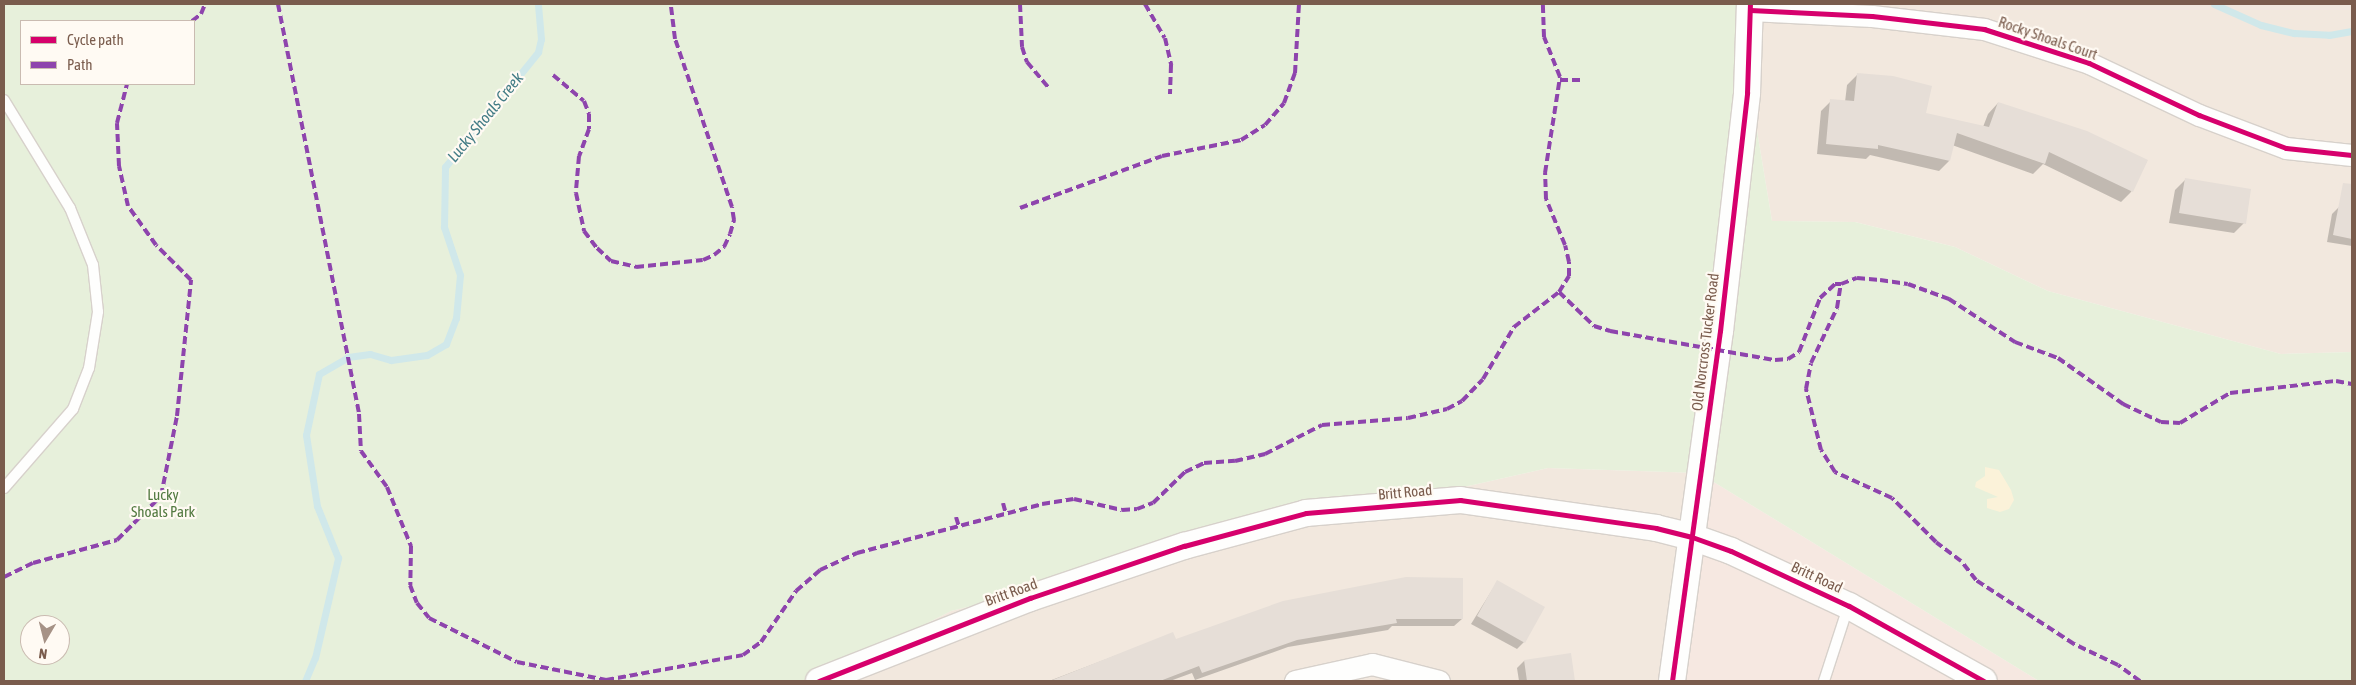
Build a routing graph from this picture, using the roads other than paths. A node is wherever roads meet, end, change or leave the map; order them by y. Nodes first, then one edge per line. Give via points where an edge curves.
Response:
1 (1750, 7) edge
2 (4, 100) edge
3 (2352, 155) edge
4 (4, 488) edge
5 (1692, 537) junction
6 (1849, 606) junction
7 (819, 681) edge
8 (1295, 681) edge
9 (1440, 681) edge
10 (1672, 681) edge
11 (1824, 681) edge
12 (1984, 681) edge

1 - 3 street, Rocky Shoals Court via 1984,29 2089,63 2199,115 2286,148
1 - 5 street, Old Norcross Tucker Road via 1747,92 1720,331
2 - 4 lane via 70,208 93,265 98,312 89,368 73,408
5 - 6 street, Britt Road via 1731,551
5 - 7 street, Britt Road via 1656,528 1460,500 1306,513 1184,546 1039,594
5 - 10 street, Old Norcross Tucker Road
6 - 11 lane
6 - 12 street, Britt Road
8 - 9 street via 1372,664

